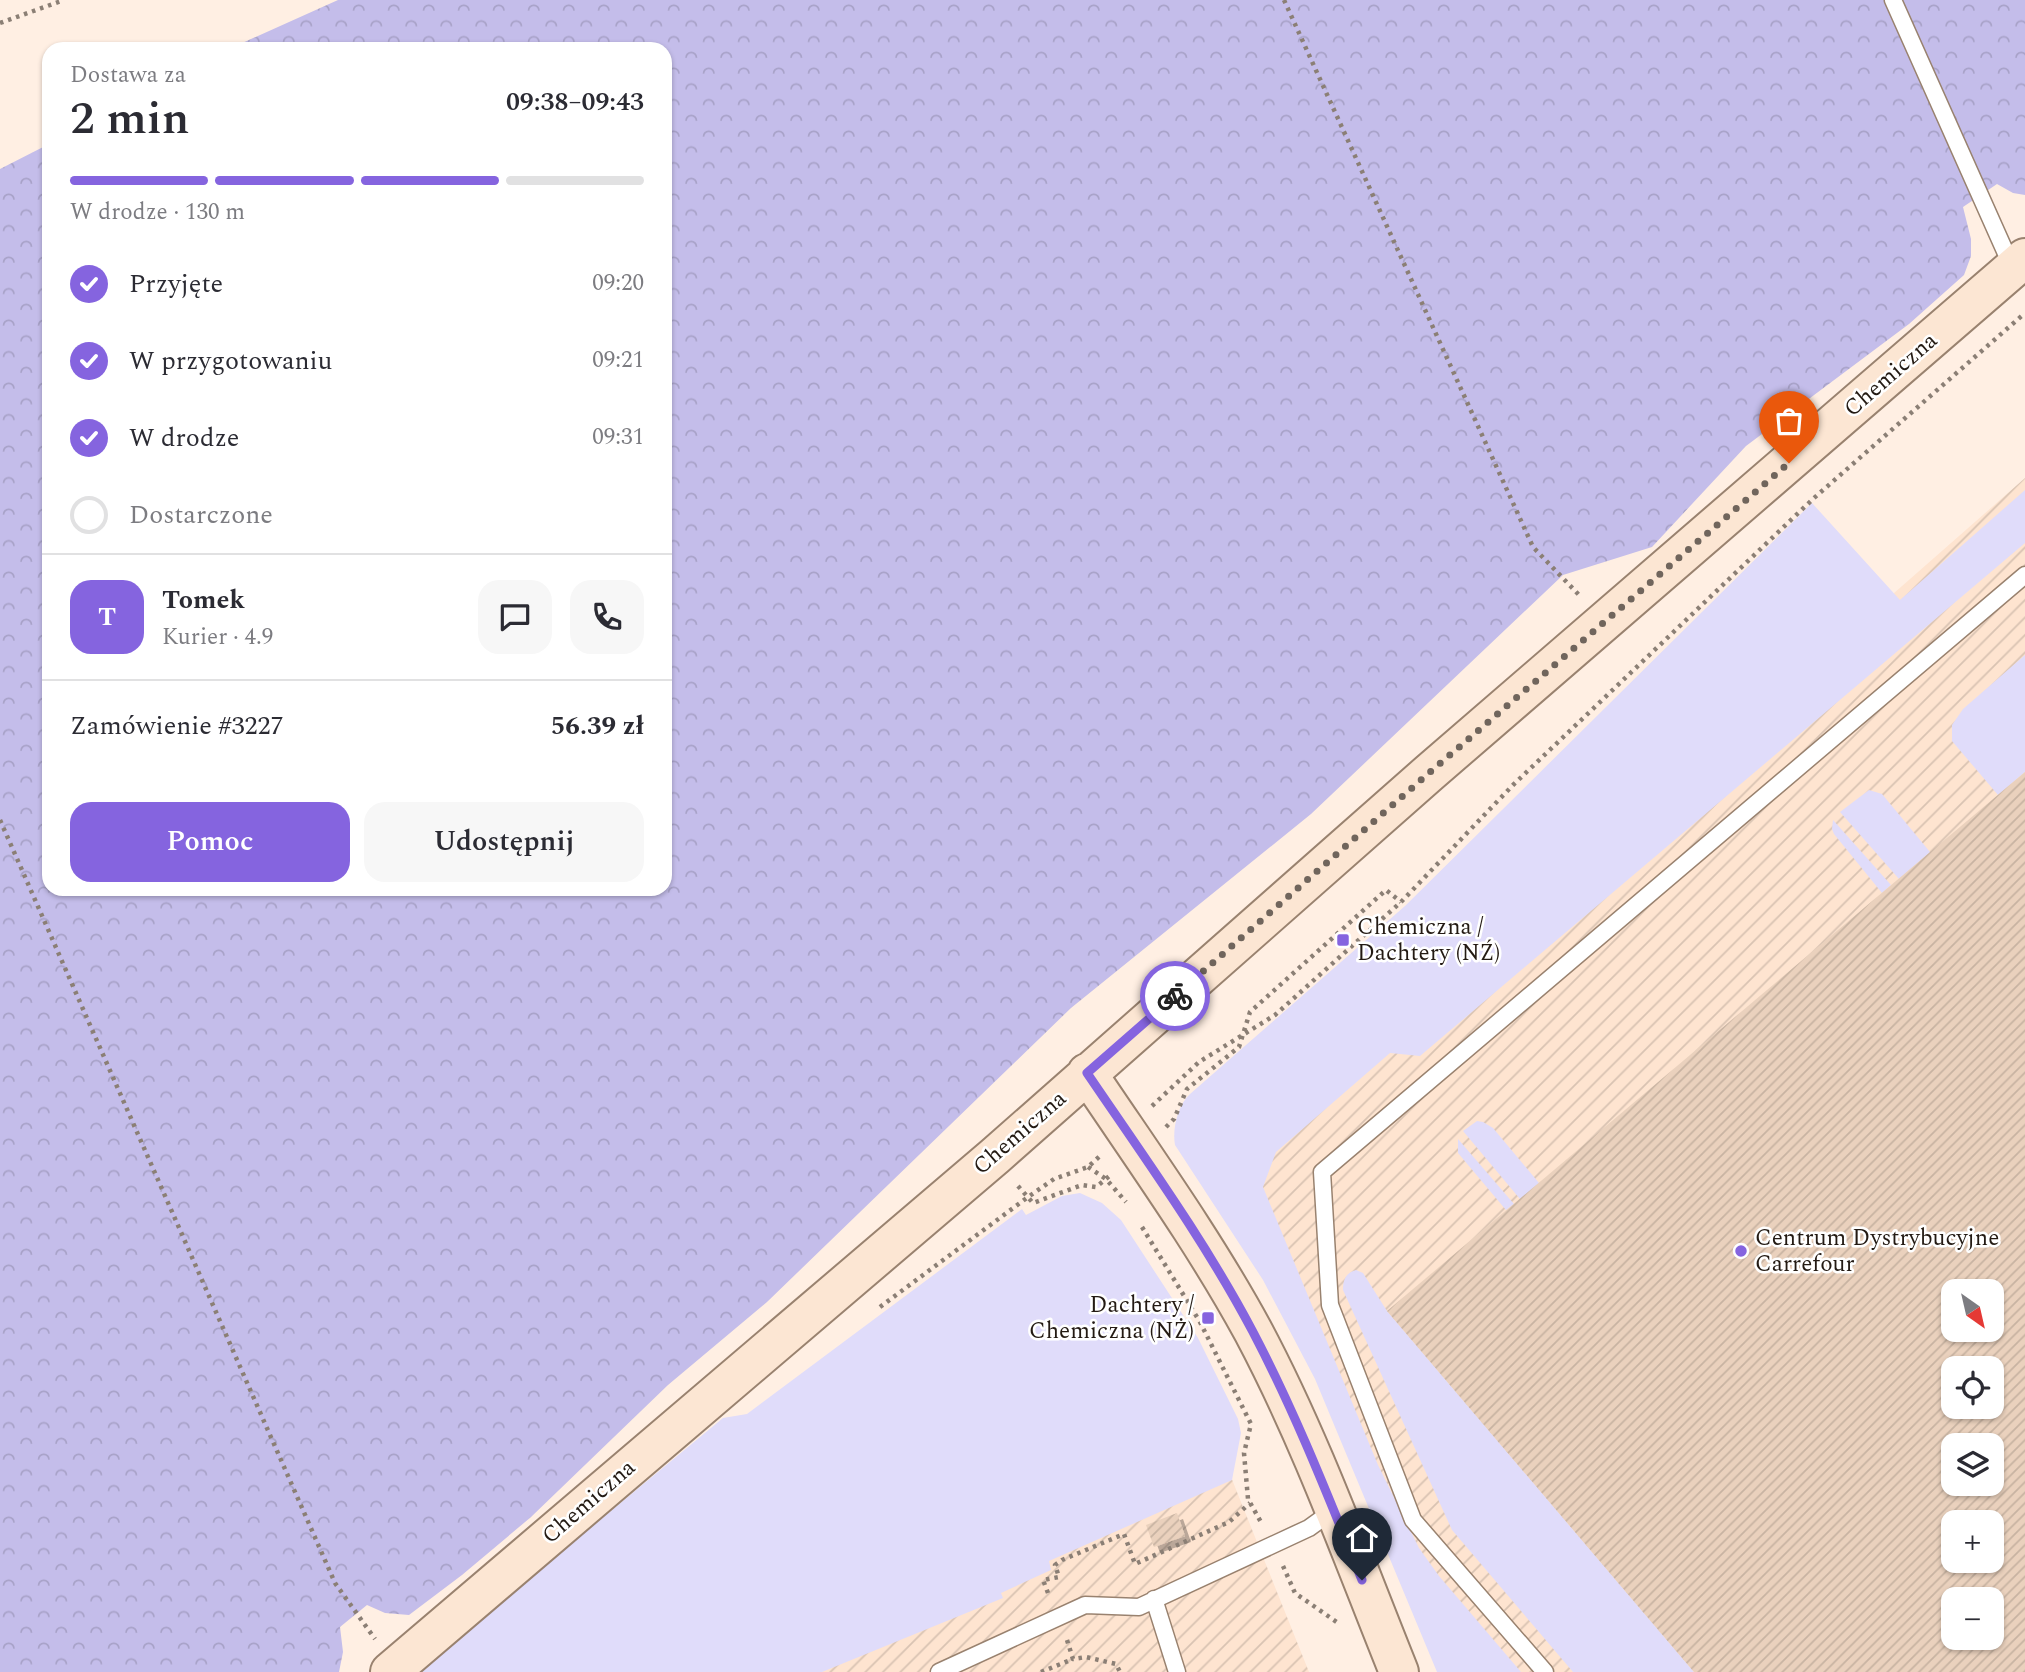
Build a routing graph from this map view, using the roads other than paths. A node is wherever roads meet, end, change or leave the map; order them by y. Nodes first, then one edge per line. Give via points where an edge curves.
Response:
1 (1893, 0) edge
2 (2019, 263) edge
3 (2025, 575) edge
4 (1087, 1073) junction
5 (1334, 1510) junction
6 (1154, 1599) junction
7 (393, 1670) edge
8 (939, 1672) edge
9 (1177, 1672) edge
10 (1399, 1672) edge
11 (1545, 1672) edge

1 - 2 lane
2 - 4 street, Chemiczna
3 - 11 lane via 1322,1172 1330,1305 1413,1520
4 - 5 street via 1214,1264 1253,1332
4 - 7 street, Chemiczna
5 - 6 lane via 1309,1528
5 - 10 street
6 - 8 lane via 1139,1607 1085,1605
6 - 9 lane

